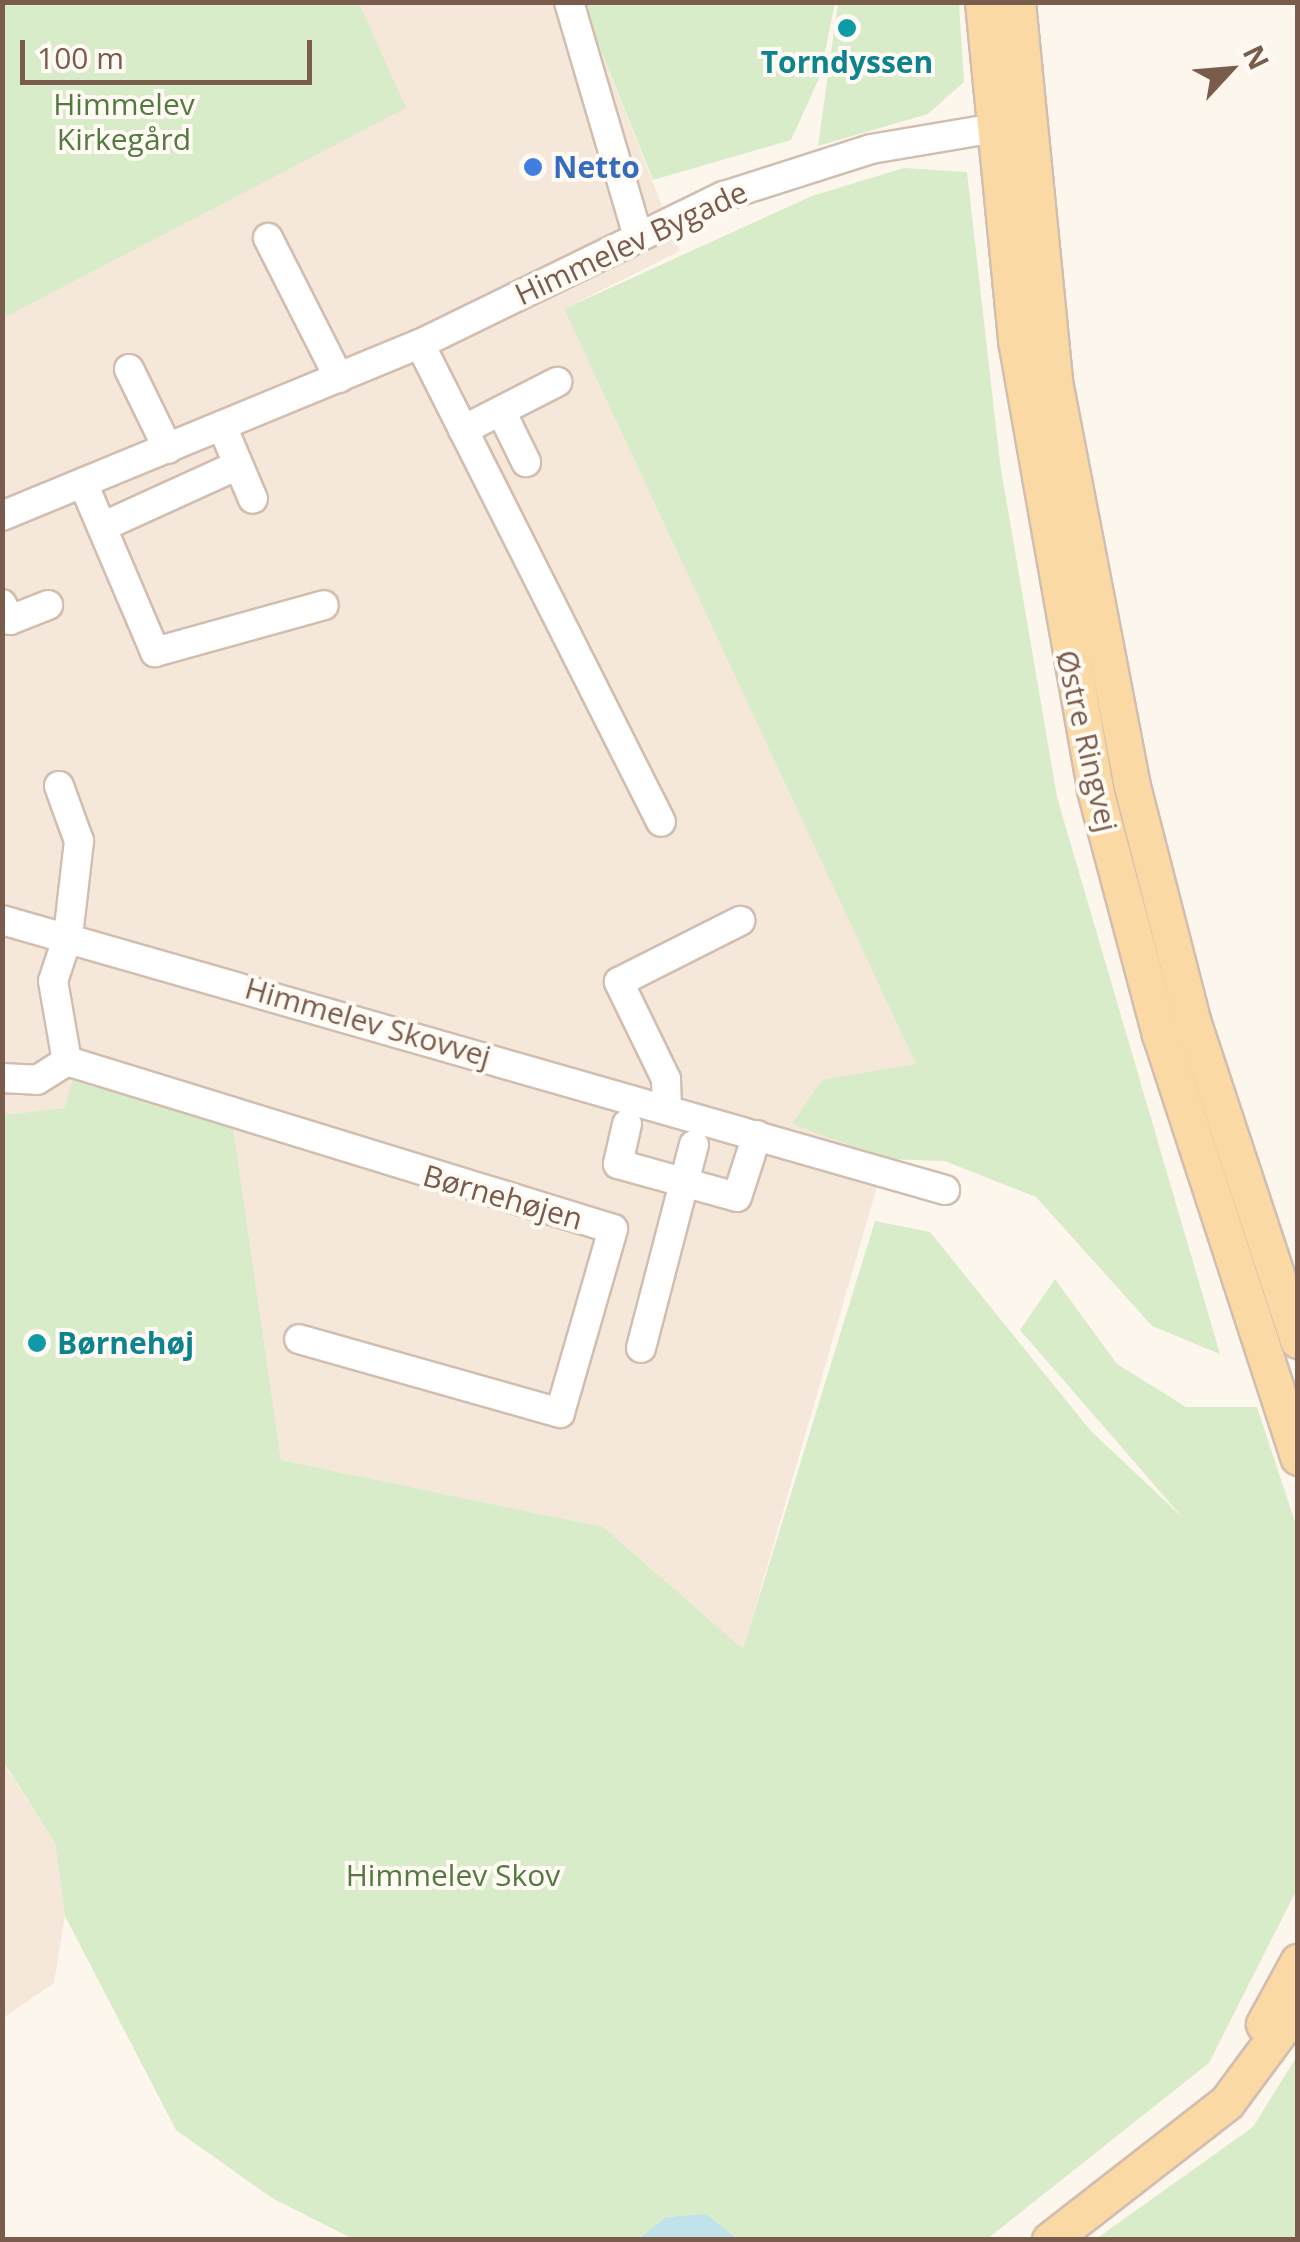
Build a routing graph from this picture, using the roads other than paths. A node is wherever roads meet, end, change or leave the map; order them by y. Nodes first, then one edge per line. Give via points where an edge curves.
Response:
1 (569, 2) edge
2 (983, 2) edge
3 (1017, 2) edge
4 (1008, 126) junction
5 (637, 233) junction
6 (268, 238) dead end
7 (420, 344) junction
8 (129, 369) dead end
9 (339, 378) junction
10 (557, 382) dead end
11 (501, 411) junction
12 (222, 426) junction
13 (463, 430) junction
14 (168, 448) junction
15 (526, 462) dead end
16 (238, 465) junction
17 (83, 484) junction
18 (253, 499) dead end
19 (2, 516) edge
20 (102, 527) junction
21 (2, 604) edge
22 (48, 605) dead end
23 (324, 605) dead end
24 (59, 786) dead end
25 (661, 822) dead end
26 (2, 920) edge
27 (740, 921) dead end
28 (68, 936) junction
29 (67, 1061) junction
30 (2, 1078) edge
31 (667, 1109) junction
32 (627, 1124) dead end
33 (757, 1135) junction
34 (694, 1145) dead end
35 (684, 1182) junction
36 (945, 1190) dead end
37 (1288, 1284) edge
38 (1245, 1298) junction
39 (299, 1339) dead end
40 (1298, 1340) edge
41 (640, 1348) dead end
42 (1298, 1456) edge
43 (1298, 1962) edge
44 (1298, 2006) edge
45 (1160, 2160) junction
46 (1050, 2240) edge

1 - 5 street
2 - 4 main road, Østre Ringvej
3 - 4 main road, Østre Ringvej
4 - 5 street, Himmelev Bygade via 830,160
4 - 37 main road, Østre Ringvej via 1131,782 1193,1023
4 - 38 main road, Østre Ringvej via 1054,596 1160,1034
5 - 7 street, Himmelev Bygade
6 - 9 street
7 - 9 street, Himmelev Bygade
7 - 13 street
8 - 14 street
9 - 12 street, Himmelev Bygade
10 - 11 street
11 - 13 street
11 - 15 street
12 - 14 street, Himmelev Bygade
12 - 16 street
13 - 25 street
14 - 17 street, Himmelev Bygade
16 - 18 street
16 - 20 street
17 - 19 street, Himmelev Bygade
17 - 20 street
20 - 23 street via 155,652
21 - 22 street via 10,620
24 - 28 street via 79,841
26 - 28 street, Himmelev Skovvej
27 - 31 street via 620,982 666,1079
28 - 29 street via 53,982
28 - 31 street, Himmelev Skovvej
29 - 30 street via 37,1080
29 - 39 street, Børnehøjen via 613,1229 560,1413
31 - 33 street, Himmelev Skovvej
32 - 35 street via 618,1164
33 - 35 street via 738,1196
33 - 36 street, Himmelev Skovvej
34 - 35 street
35 - 41 street
37 - 38 street
37 - 40 main road, Østre Ringvej
38 - 42 main road, Østre Ringvej
43 - 45 main road via 1258,2032
44 - 45 main road via 1227,2102
45 - 46 main road

